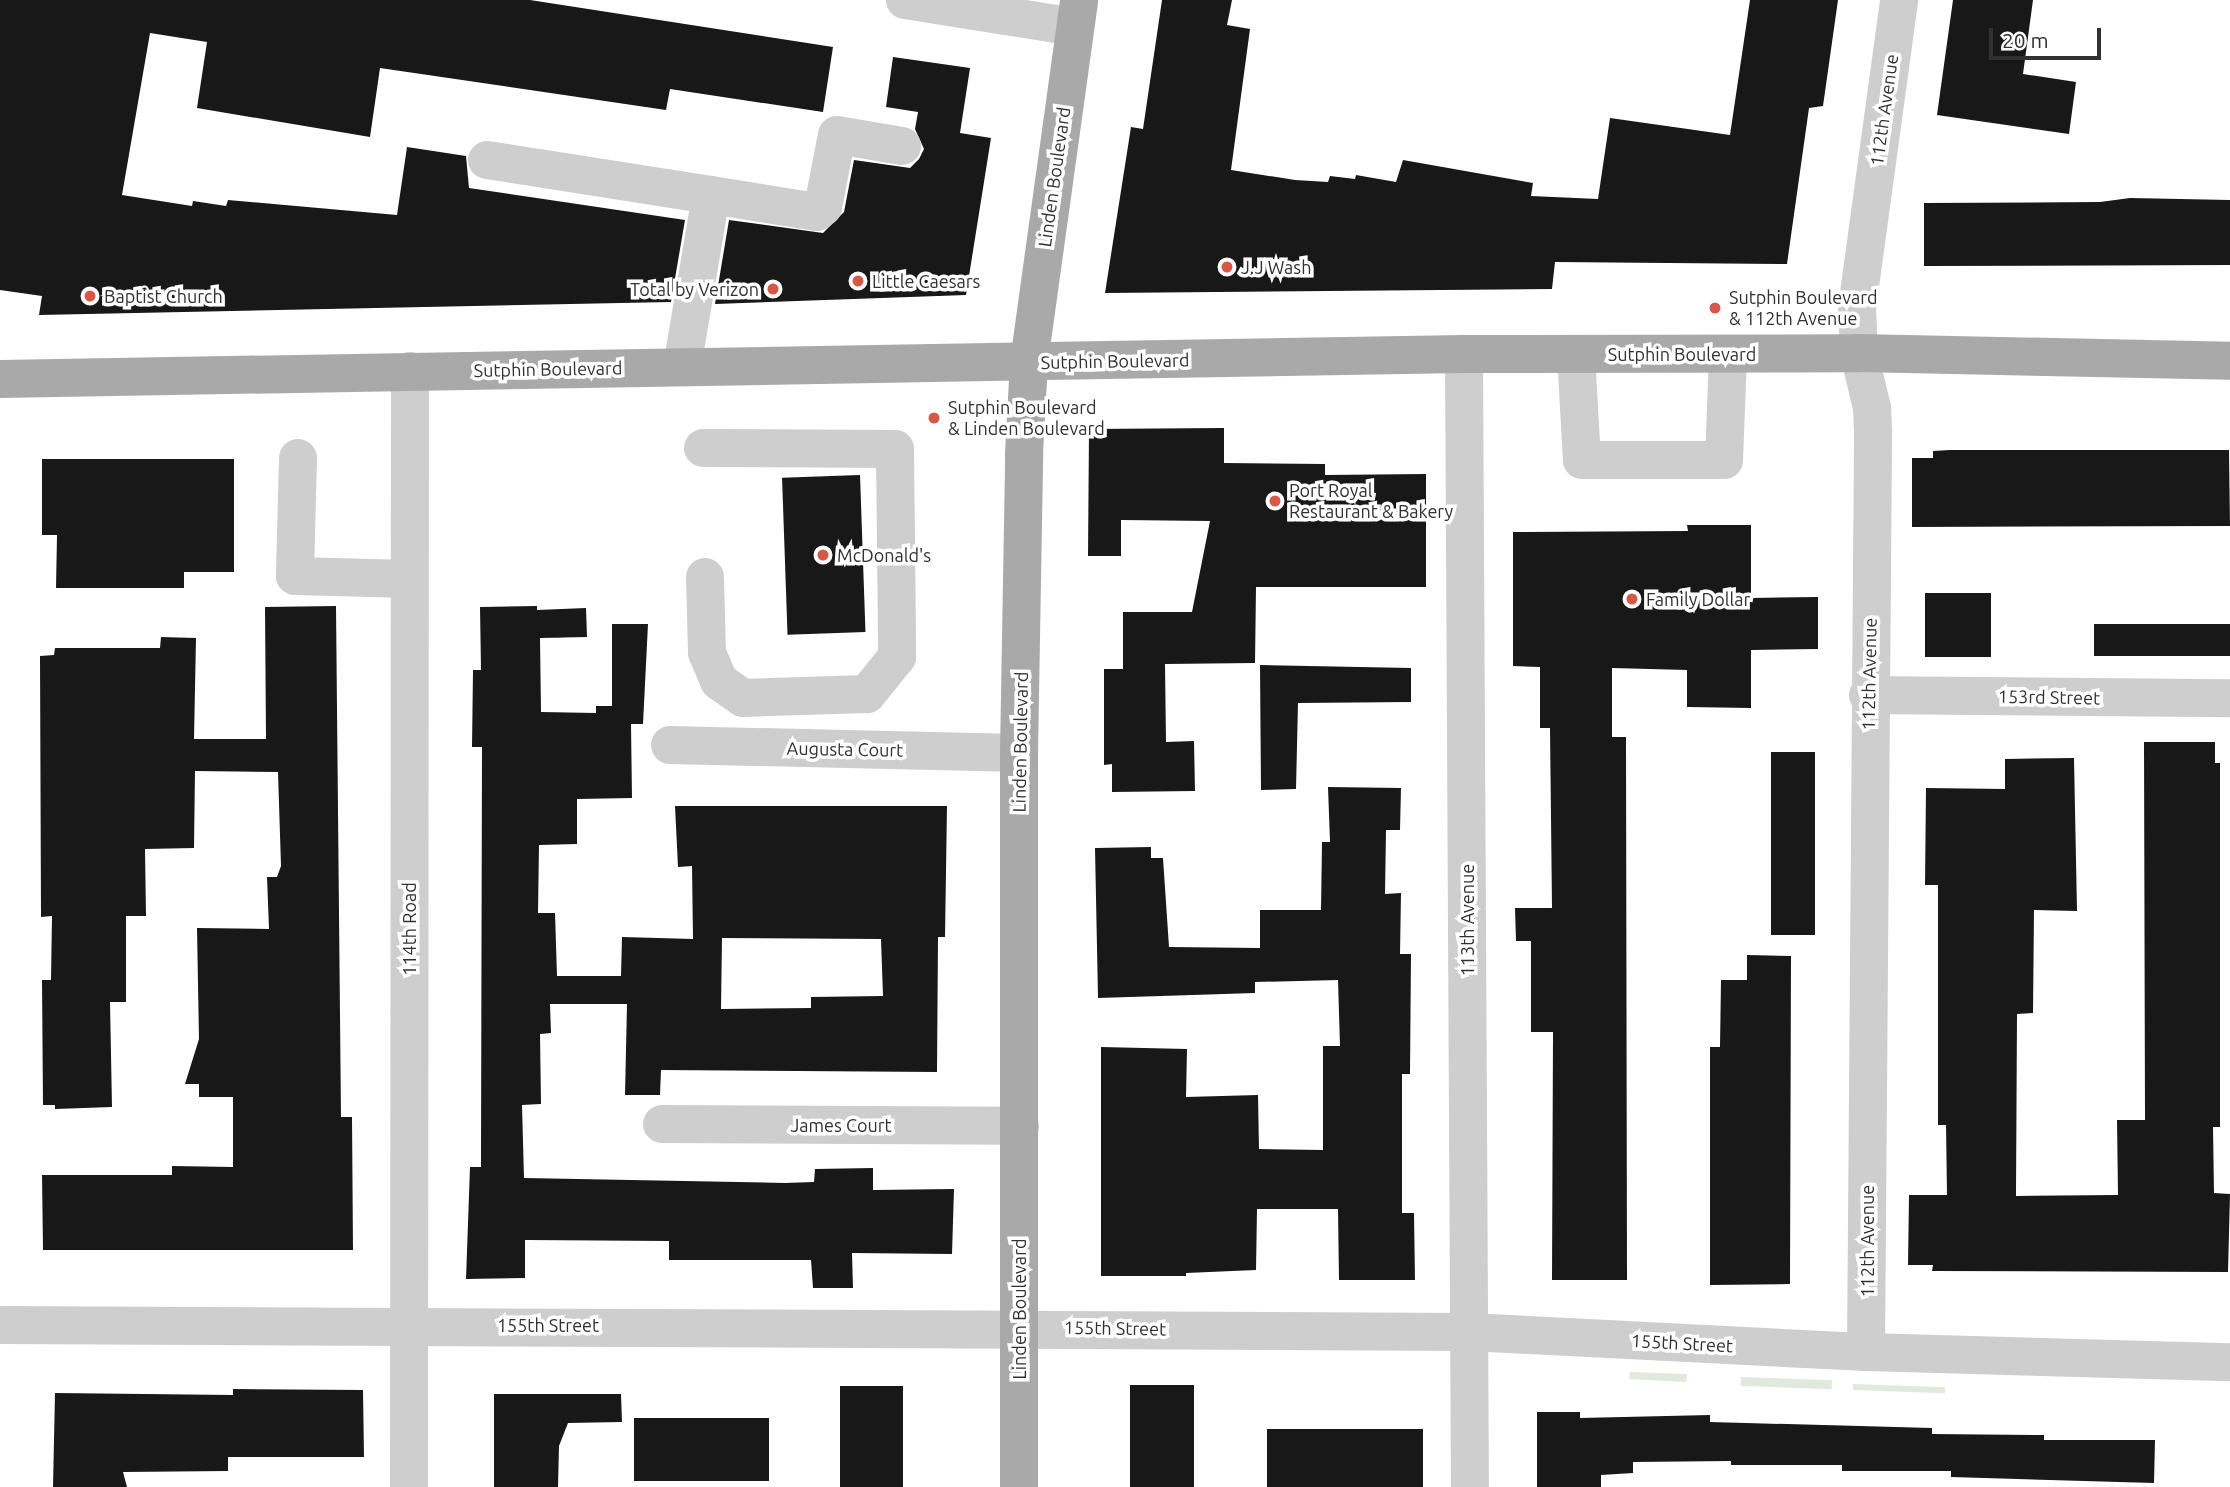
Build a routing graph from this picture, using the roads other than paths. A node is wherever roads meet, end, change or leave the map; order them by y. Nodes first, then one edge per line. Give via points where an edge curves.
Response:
1 (905, 0) edge
2 (1899, 0) edge
3 (1077, 13) edge
4 (902, 146) dead end
5 (487, 160) dead end
6 (711, 195) junction
7 (1464, 354) junction
8 (1576, 354) junction
9 (1728, 354) junction
10 (1858, 354) junction
11 (2230, 361) edge
12 (1029, 362) junction
13 (682, 367) junction
14 (410, 372) junction
15 (0, 379) edge
16 (703, 448) dead end
17 (298, 458) dead end
18 (705, 577) dead end
19 (409, 579) junction
20 (1868, 695) junction
21 (2230, 698) edge
22 (670, 745) dead end
23 (1019, 753) junction
24 (662, 1124) dead end
25 (1020, 1126) junction
26 (0, 1325) edge
27 (409, 1325) junction
28 (1020, 1327) junction
29 (1469, 1332) junction
30 (1867, 1352) junction
31 (2230, 1363) edge
32 (409, 1487) edge
33 (1019, 1487) edge
34 (1470, 1487) edge

1 - 3 street
2 - 10 street, 112th Avenue via 1860,275
3 - 12 main road, Linden Boulevard
4 - 6 street via 837,135 823,207 817,212
5 - 6 street
6 - 13 street
7 - 8 main road, Sutphin Boulevard
7 - 12 main road, Sutphin Boulevard
7 - 29 street, 113th Avenue
8 - 9 main road, Sutphin Boulevard
8 - 9 street via 1582,460 1724,460
9 - 10 main road, Sutphin Boulevard
10 - 11 main road, Sutphin Boulevard
10 - 20 street, 112th Avenue via 1873,432
12 - 13 main road, Sutphin Boulevard
12 - 23 main road, Linden Boulevard
13 - 14 main road, Sutphin Boulevard
14 - 15 main road, Sutphin Boulevard
14 - 19 street, 114th Road
16 - 18 street via 895,449 897,657 867,694 743,698 719,681 706,653
17 - 19 street via 295,576
19 - 27 street, 114th Road
20 - 21 street, 153rd Street
20 - 30 street, 112th Avenue
22 - 23 street, Augusta Court
23 - 25 main road, Linden Boulevard
24 - 25 street, James Court
25 - 28 main road, Linden Boulevard
26 - 27 street, 155th Street
27 - 28 street, 155th Street
27 - 32 street, 114th Road
28 - 29 street, 155th Street
28 - 33 main road, Linden Boulevard
29 - 30 street, 155th Street
29 - 34 street, 113th Avenue
30 - 31 street, 155th Street

